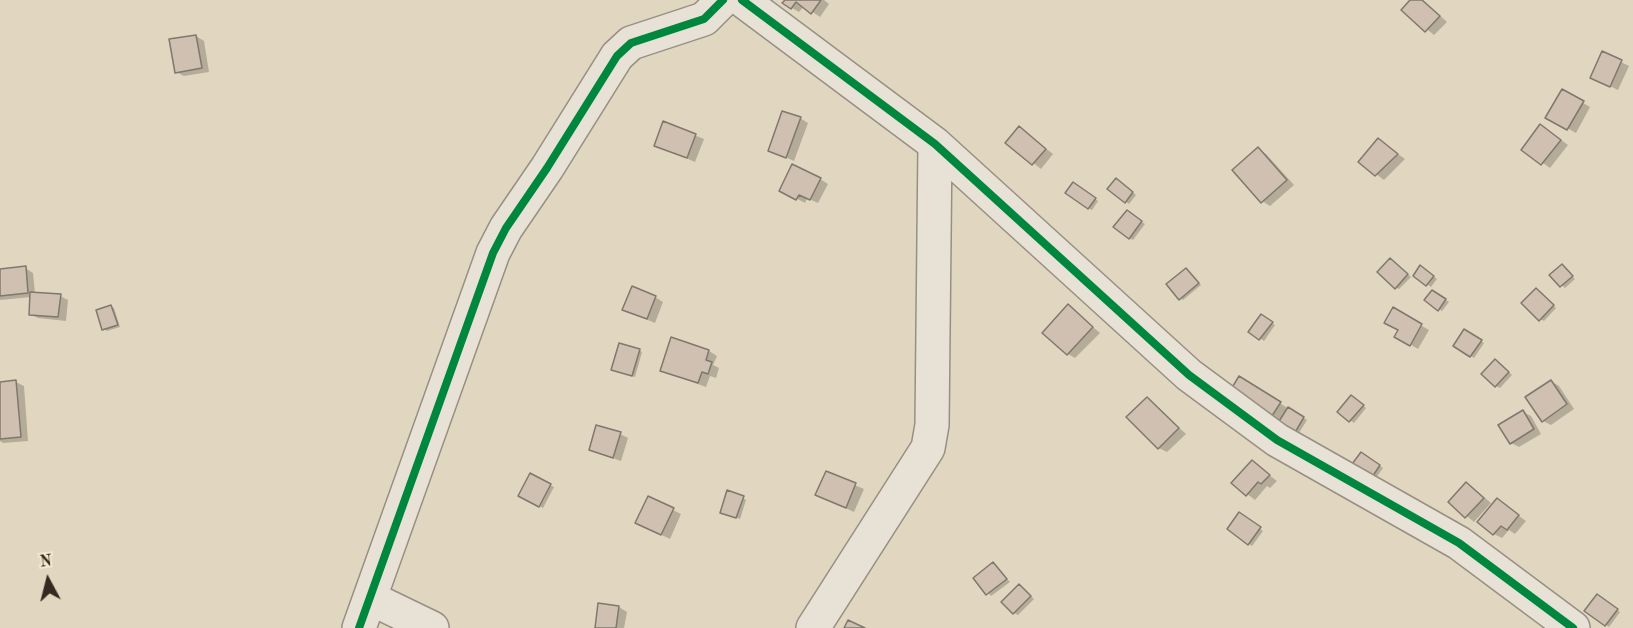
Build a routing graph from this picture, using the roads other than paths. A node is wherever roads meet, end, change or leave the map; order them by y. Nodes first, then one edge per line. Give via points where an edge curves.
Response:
1 (723, 0) edge
2 (742, 0) edge
3 (934, 144) junction
4 (370, 598) junction
5 (359, 628) edge
6 (432, 628) edge
7 (813, 628) edge
8 (1573, 628) edge

1 - 4 street via 704,19 631,43 617,56 506,228 493,253
2 - 3 street
3 - 7 street via 932,424 928,448
3 - 8 street via 1189,375 1277,440 1459,543
4 - 5 street
4 - 6 street

